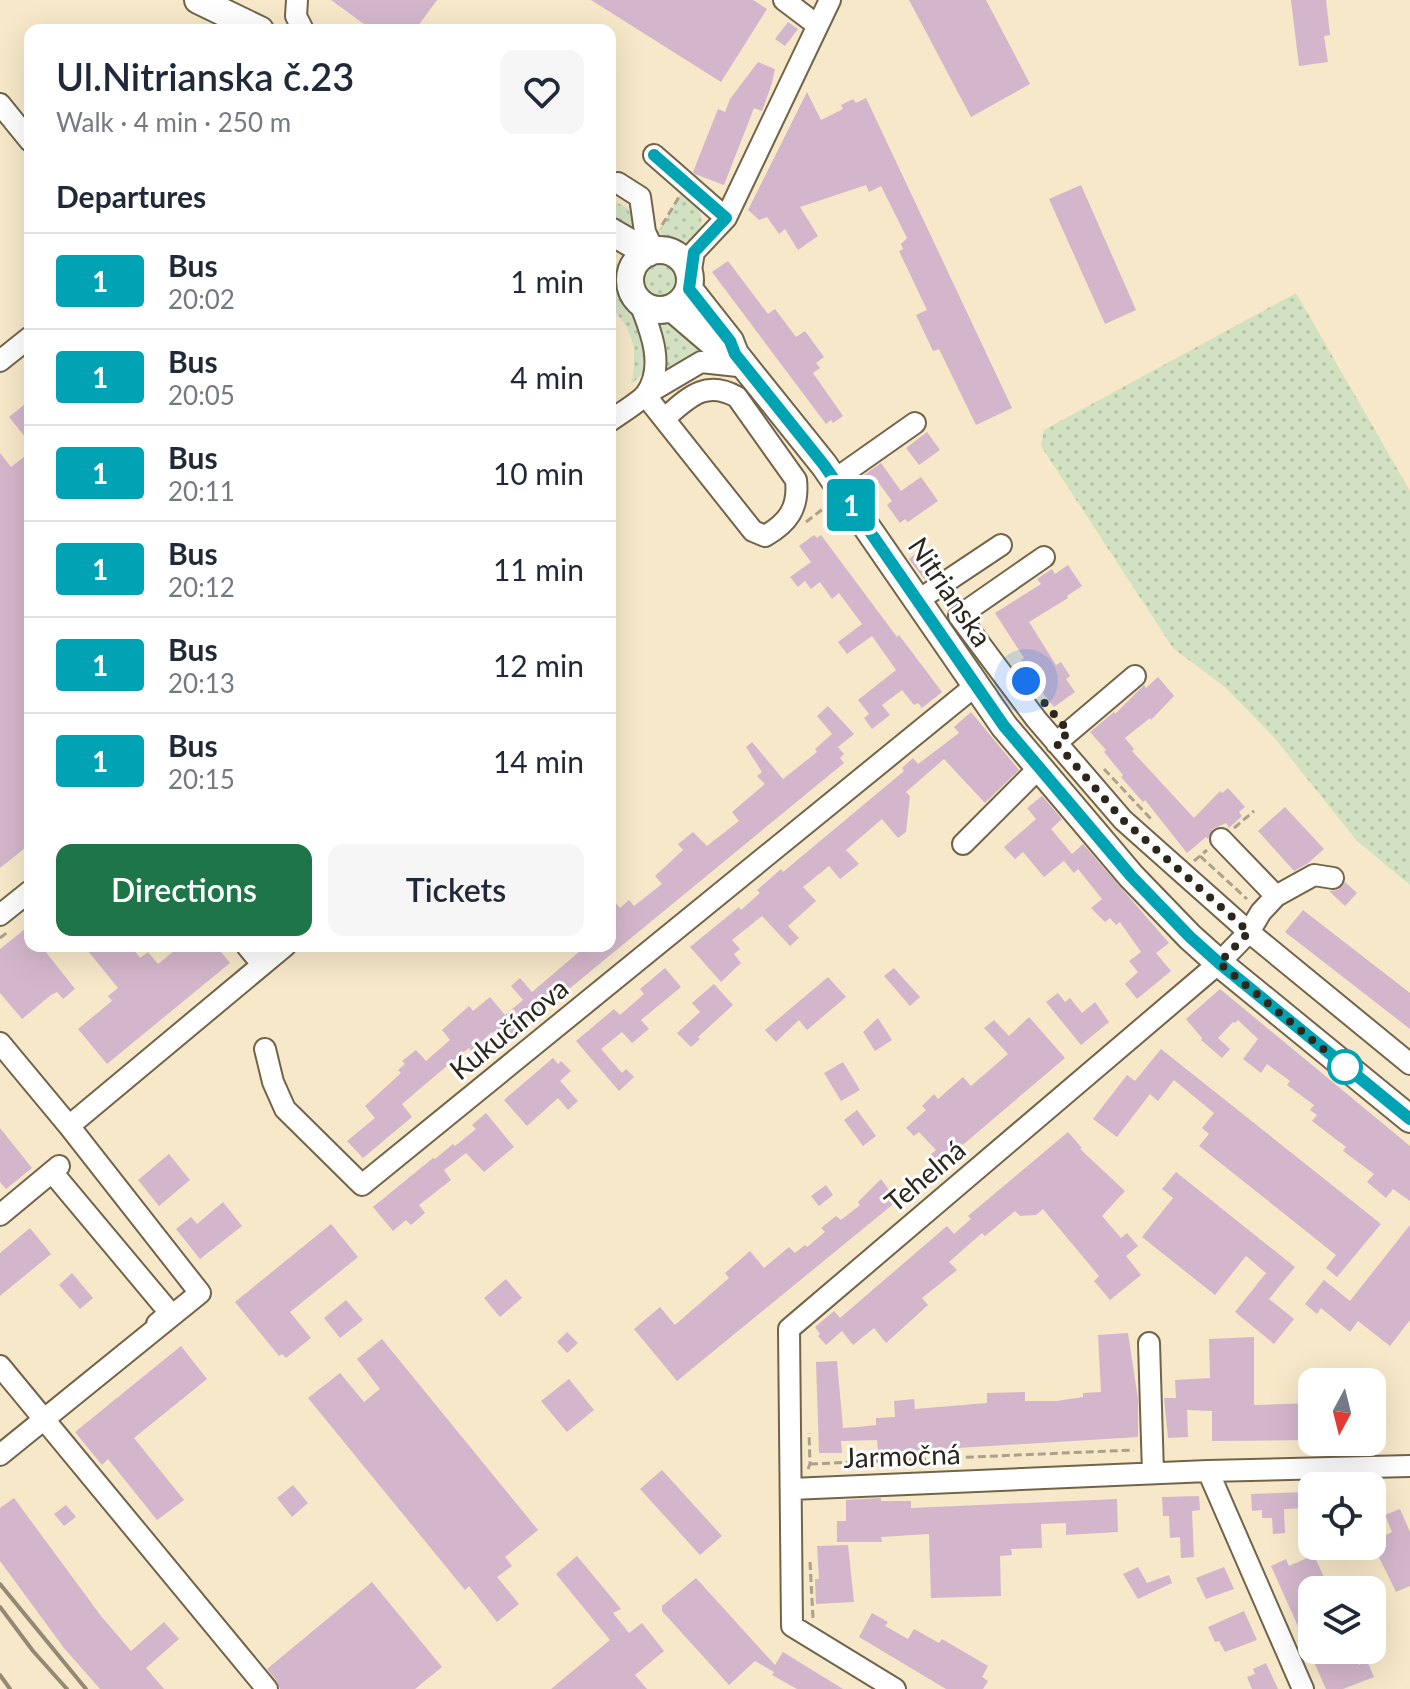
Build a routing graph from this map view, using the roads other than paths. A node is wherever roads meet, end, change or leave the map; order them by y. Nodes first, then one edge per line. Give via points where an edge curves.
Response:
1 (198, 0) edge
2 (297, 0) edge
3 (784, 0) edge
4 (830, 0) edge
5 (248, 24) edge
6 (300, 24) edge
7 (817, 25) junction
8 (0, 104) edge
9 (24, 134) edge
10 (654, 155) dead end
11 (618, 183) dead end
12 (726, 218) junction
13 (616, 234) edge
14 (616, 258) edge
15 (673, 258) junction
16 (631, 275) junction
17 (655, 313) junction
18 (24, 342) edge
19 (0, 361) edge
20 (741, 361) junction
21 (645, 395) junction
22 (616, 417) edge
23 (664, 419) junction
24 (915, 423) dead end
25 (834, 480) junction
26 (1001, 545) dead end
27 (1044, 557) dead end
28 (917, 601) junction
29 (1135, 676) dead end
30 (975, 686) junction
31 (1056, 743) junction
32 (1039, 768) junction
33 (1221, 839) road end
34 (963, 844) dead end
35 (1333, 878) dead end
36 (24, 896) edge
37 (1276, 896) junction
38 (0, 915) edge
39 (1249, 932) junction
40 (252, 952) edge
41 (277, 952) edge
42 (1219, 963) junction
43 (262, 964) junction
44 (0, 1043) edge
45 (265, 1049) dead end
46 (1410, 1064) edge
47 (1410, 1119) edge
48 (69, 1126) junction
49 (4, 1204) edge
50 (1149, 1343) dead end
51 (0, 1366) edge
52 (44, 1419) junction
53 (0, 1455) edge
54 (1409, 1469) edge
55 (1208, 1471) junction
56 (1153, 1473) junction
57 (791, 1489) junction
58 (267, 1689) edge
59 (895, 1689) edge
60 (1303, 1689) edge

1 - 5 main road
2 - 6 street
3 - 7 street
4 - 7 street
7 - 12 street
8 - 9 street
10 - 12 street
11 - 15 street via 640,197 645,232
12 - 15 street
13 - 15 main road, Nitrianska
14 - 16 main road
15 - 16 main road via 634,266
15 - 17 main road via 686,297
15 - 20 main road, Nitrianska
16 - 17 main road via 630,285
17 - 20 main road, Nitrianska
17 - 21 street via 656,359
18 - 19 street
20 - 21 street via 701,362
20 - 25 main road, Nitrianska
21 - 22 street
21 - 23 street
23 - 23 street via 709,388 737,397 796,480 793,513 765,536 753,531
24 - 25 street
25 - 28 main road, Nitrianska
26 - 28 street
27 - 31 street, Nitrianska via 959,616
28 - 30 main road, Nitrianska
29 - 31 street
30 - 32 main road, Nitrianska
30 - 45 street, Kukučínova via 362,1185 285,1109
31 - 39 street, Nitrianska via 1123,820
32 - 34 street
32 - 42 main road, Nitrianska via 1159,906
33 - 37 street
35 - 37 street via 1314,875
36 - 38 street
37 - 39 street
39 - 42 street
39 - 46 street, Nitrianska
40 - 43 street
41 - 43 street
42 - 47 main road, Nitrianska
42 - 57 street, Tehelná via 789,1329
43 - 48 street
44 - 48 street
48 - 52 street via 200,1293
49 - 52 street via 56,1169 170,1313
50 - 56 street
51 - 52 street
52 - 53 street
52 - 58 street
54 - 55 street, Jarmočná
55 - 56 street, Jarmočná
55 - 60 street
56 - 57 street, Jarmočná
57 - 59 street via 792,1626

